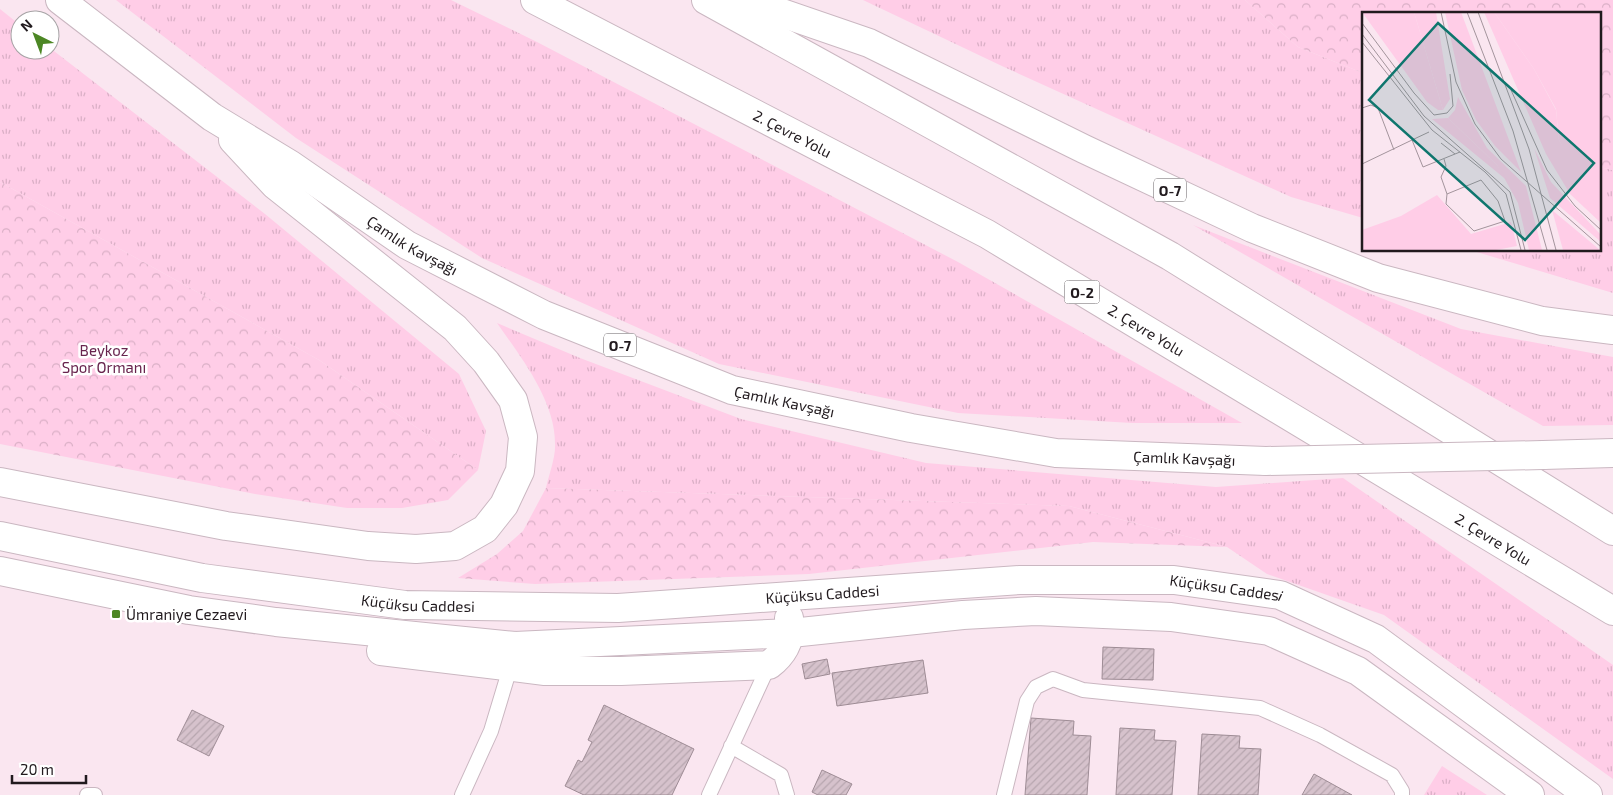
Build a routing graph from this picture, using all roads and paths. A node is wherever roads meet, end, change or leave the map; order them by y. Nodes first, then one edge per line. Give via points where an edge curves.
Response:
1 (60, 0) edge
2 (535, 0) edge
3 (706, 0) edge
4 (744, 0) edge
5 (212, 117) junction
6 (1613, 330) edge
7 (1613, 453) edge
8 (0, 482) edge
9 (1613, 531) edge
10 (0, 536) edge
11 (0, 571) edge
12 (776, 598) junction
13 (691, 604) junction
14 (1613, 611) edge
15 (276, 622) junction
16 (791, 633) junction
17 (496, 644) junction
18 (769, 664) junction
19 (510, 668) junction
20 (731, 746) junction
21 (87, 795) edge
22 (95, 795) edge
23 (462, 795) edge
24 (708, 795) edge
25 (787, 795) edge
26 (1004, 795) edge
27 (1402, 795) edge
28 (1530, 795) edge
29 (1588, 795) edge

1 - 5 main road, Çamlık Kavşağı / O-7
2 - 14 main road, 2. Çevre Yolu / O-2 via 987,234
3 - 9 main road via 1170,256
4 - 6 main road, O-7 via 869,43 1252,228 1378,278 1542,321
5 - 7 main road, Çamlık Kavşağı / O-7, bridge via 292,165 416,250 544,315 732,390 911,428 1056,454 1266,461
5 - 8 main road via 276,185 455,328 486,362 513,400 523,437 520,471 504,505 485,529 455,546 416,549 368,546 226,526
10 - 13 main road, Küçüksu Caddesi via 202,578 405,605 618,608
11 - 15 main road via 189,610
12 - 13 main road, Küçüksu Caddesi
12 - 16 main road via 785,607
12 - 29 main road, Küçüksu Caddesi via 1020,580 1174,580 1280,595 1376,639
13 - 17 main road via 666,623 518,628 503,632
15 - 17 main road
15 - 19 main road via 297,639
16 - 17 main road via 515,646
16 - 18 main road via 787,646
16 - 28 main road via 963,615 1036,611 1171,617 1269,631 1358,671
17 - 19 main road via 499,658
18 - 19 main road via 620,671
18 - 20 lane
19 - 23 lane via 491,731
20 - 24 lane
20 - 25 lane via 781,775
21 - 22 lane
26 - 27 lane via 1027,701 1036,687 1052,679 1083,690 1260,708 1320,735 1392,775

